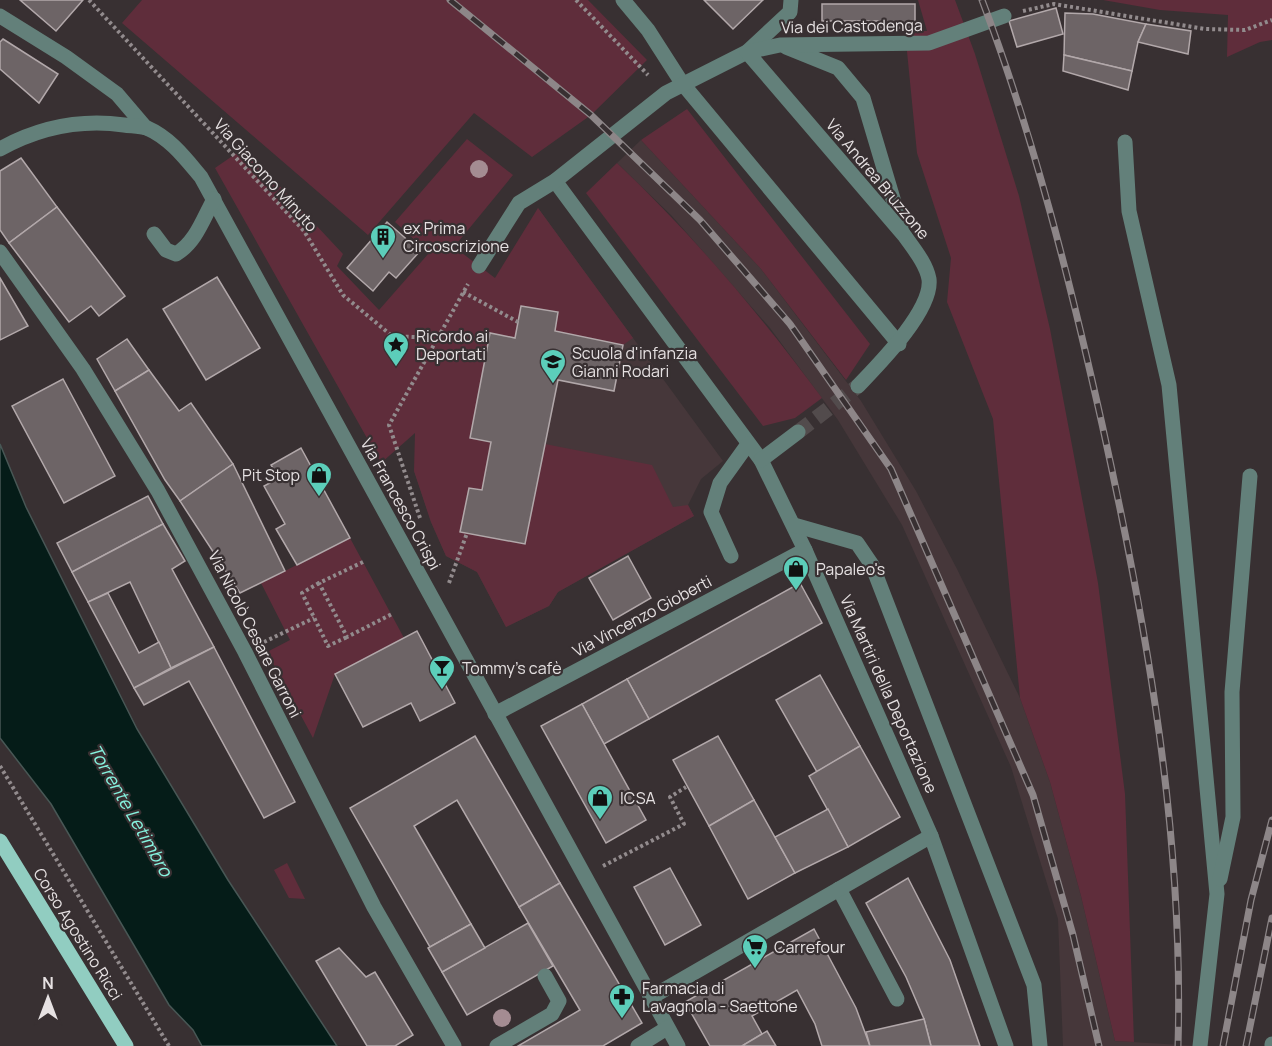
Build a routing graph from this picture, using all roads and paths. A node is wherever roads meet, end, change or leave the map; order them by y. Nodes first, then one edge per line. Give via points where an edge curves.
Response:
1 (88, 0) edge
2 (576, 0) edge
3 (623, 0) edge
4 (791, 0) edge
5 (0, 16) edge
6 (1005, 16) joint
7 (1272, 20) edge
8 (780, 45) junction
9 (747, 52) junction
10 (682, 83) junction
11 (666, 93) junction
12 (146, 128) junction
13 (1125, 142) dead end
14 (0, 149) edge
15 (555, 181) junction
16 (214, 199) junction
17 (154, 234) dead end
18 (904, 235) junction
19 (0, 252) edge
20 (479, 266) joint
21 (463, 292) junction
22 (518, 322) dead end
23 (435, 339) junction
24 (899, 344) junction
25 (858, 386) tunnel mouth
26 (798, 432) tunnel mouth
27 (748, 444) junction
28 (761, 460) junction
29 (1251, 476) dead end
30 (420, 518) dead end
31 (794, 525) junction
32 (467, 533) dead end
33 (805, 550) junction
34 (731, 556) dead end
35 (363, 562) dead end
36 (457, 562) dead end
37 (320, 584) junction
38 (392, 614) dead end
39 (314, 618) junction
40 (346, 637) junction
41 (245, 652) junction
42 (495, 714) junction
43 (0, 766) edge
44 (686, 788) dead end
45 (931, 836) junction
46 (0, 841) edge
47 (584, 876) junction
48 (839, 890) junction
49 (1217, 894) junction
50 (545, 976) dead end
51 (650, 998) junction
52 (897, 999) dead end
53 (668, 1028) junction
54 (126, 1046) edge
55 (169, 1046) edge
56 (454, 1046) edge
57 (497, 1046) edge
58 (638, 1046) edge
59 (678, 1046) edge
60 (1006, 1046) edge
61 (1040, 1046) edge
62 (1200, 1046) edge

1 - 23 path, Via Giacomo Minuto via 304,231 344,295 392,336
2 - 11 path
3 - 10 street
4 - 9 street via 790,12
5 - 12 street via 117,94
6 - 7 path via 1054,4 1205,29 1245,30
6 - 8 street, Via dei Castodenga via 929,43
8 - 9 street, Via dei Castodenga
8 - 18 street via 837,68 863,98
9 - 10 street
9 - 18 street, Via Andrea Bruzzone
10 - 11 street
10 - 24 street
11 - 15 street
12 - 14 street, Via Francesco Crispi via 107,123 71,125 42,130
12 - 16 street, Via Francesco Crispi via 177,148
13 - 49 street via 1129,211 1169,385
15 - 20 street via 519,203
15 - 27 street, Via Martiri della Deportazione
16 - 17 street via 194,238 176,254 166,250
16 - 42 street, Via Francesco Crispi
18 - 24 street, Via Andrea Bruzzone via 923,263 929,280 927,294
19 - 41 street, Via Nicolò Cesare Garroni via 96,390 158,491
20 - 21 path
21 - 22 path
21 - 23 path
23 - 30 path via 389,425
24 - 25 street, Via Andrea Bruzzone
26 - 28 street
27 - 28 street, Via Martiri della Deportazione
27 - 34 street via 720,483 711,512
28 - 31 street, Via Martiri della Deportazione
29 - 49 street via 1232,692 1233,817
31 - 33 street, Via Martiri della Deportazione
31 - 61 street via 857,543 872,565 1034,985
32 - 36 path
33 - 42 street, Via Vincenzo Gioberti
33 - 45 street, Via Martiri della Deportazione
35 - 37 path
37 - 39 path via 302,592
37 - 40 path
38 - 40 path
39 - 40 path via 328,646
39 - 41 path
41 - 56 street, Via Nicolò Cesare Garroni via 374,907
42 - 47 street, Via Francesco Crispi
43 - 55 path
44 - 47 path via 669,796 684,824
45 - 48 street
45 - 60 street, Via Martiri della Deportazione
46 - 54 main road, Corso Agostino Ricci
47 - 51 street, Via Francesco Crispi
48 - 51 street
48 - 52 street
49 - 62 street
50 - 57 street via 559,1001 552,1014
51 - 53 street, Via Francesco Crispi
53 - 58 street
53 - 59 street, Via Francesco Crispi

